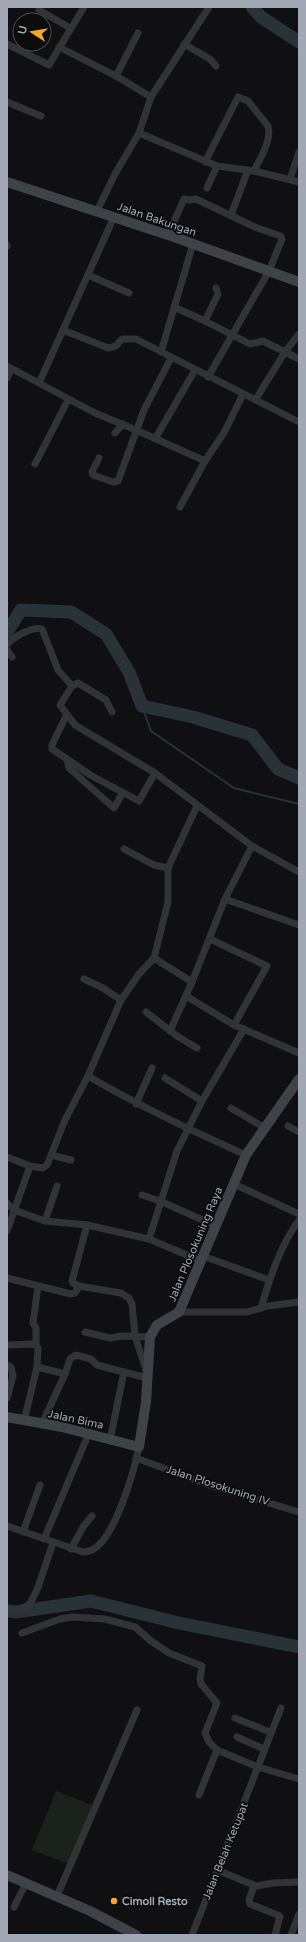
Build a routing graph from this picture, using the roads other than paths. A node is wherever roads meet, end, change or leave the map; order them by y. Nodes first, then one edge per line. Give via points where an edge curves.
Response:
1 (84, 7) edge
2 (209, 7) edge
3 (39, 10) dead end
4 (70, 28) junction
5 (138, 33) dead end
6 (7, 44) edge
7 (184, 44) junction
8 (59, 47) junction
9 (216, 66) dead end
10 (116, 76) junction
11 (151, 97) junction
12 (8, 103) edge
13 (41, 116) dead end
14 (139, 133) junction
15 (299, 152) edge
16 (204, 162) junction
17 (217, 166) junction
18 (251, 171) junction
19 (290, 179) junction
20 (7, 182) edge
21 (299, 182) edge
22 (207, 188) dead end
23 (97, 211) junction
24 (231, 215) junction
25 (114, 217) junction
26 (168, 235) junction
27 (193, 244) junction
28 (269, 272) junction
29 (88, 275) junction
30 (299, 282) edge
31 (216, 288) dead end
32 (129, 293) dead end
33 (174, 307) junction
34 (205, 321) junction
35 (63, 330) junction
36 (299, 334) edge
37 (232, 335) junction
38 (161, 352) junction
39 (284, 352) junction
40 (172, 358) junction
41 (299, 359) edge
42 (9, 367) edge
43 (195, 370) junction
44 (208, 377) junction
45 (7, 378) edge
46 (39, 383) junction
47 (243, 394) junction
48 (256, 399) junction
49 (68, 400) junction
50 (299, 422) edge
51 (123, 424) junction
52 (136, 430) junction
53 (115, 433) dead end
54 (155, 439) junction
55 (99, 458) dead end
56 (206, 461) junction
57 (35, 464) dead end
58 (180, 507) dead end
59 (7, 644) edge
60 (7, 650) edge
61 (12, 657) dead end
62 (72, 686) junction
63 (112, 712) dead end
64 (66, 716) junction
65 (67, 759) junction
66 (155, 773) junction
67 (122, 794) junction
68 (197, 806) junction
69 (252, 846) junction
70 (124, 849) dead end
71 (168, 868) junction
72 (299, 872) edge
73 (225, 899) junction
74 (299, 925) edge
75 (210, 939) junction
76 (154, 958) junction
77 (84, 979) dead end
78 (192, 982) junction
79 (186, 996) junction
80 (121, 1000) junction
81 (146, 1012) dead end
82 (234, 1025) junction
83 (244, 1029) junction
84 (170, 1031) junction
85 (197, 1048) dead end
86 (299, 1053) edge
87 (152, 1068) dead end
88 (88, 1076) junction
89 (165, 1078) dead end
90 (299, 1079) edge
91 (202, 1100) junction
92 (136, 1104) junction
93 (231, 1108) dead end
94 (288, 1126) dead end
95 (265, 1128) junction
96 (188, 1130) junction
97 (299, 1132) edge
98 (51, 1155) junction
99 (246, 1155) junction
100 (7, 1157) edge
101 (71, 1160) dead end
102 (30, 1166) junction
103 (234, 1184) junction
104 (57, 1186) dead end
105 (142, 1195) dead end
106 (160, 1201) junction
107 (7, 1203) edge
108 (14, 1210) junction
109 (299, 1214) edge
110 (299, 1220) edge
111 (45, 1221) junction
112 (87, 1224) junction
113 (216, 1226) junction
114 (7, 1231) edge
115 (149, 1239) junction
116 (202, 1259) junction
117 (7, 1278) edge
118 (269, 1280) junction
119 (38, 1286) junction
120 (79, 1286) junction
121 (299, 1302) edge
122 (261, 1308) junction
123 (179, 1312) junction
124 (85, 1332) dead end
125 (140, 1336) junction
126 (7, 1345) edge
127 (36, 1345) junction
128 (7, 1365) edge
129 (37, 1367) junction
130 (124, 1372) junction
131 (65, 1374) junction
132 (147, 1376) junction
133 (7, 1398) edge
134 (8, 1419) edge
135 (24, 1421) junction
136 (42, 1424) junction
137 (89, 1433) junction
138 (110, 1440) junction
139 (139, 1447) junction
140 (136, 1458) junction
141 (40, 1484) dead end
142 (299, 1512) edge
143 (92, 1516) dead end
144 (7, 1526) edge
145 (23, 1532) junction
146 (44, 1539) junction
147 (53, 1543) junction
148 (71, 1549) junction
149 (7, 1609) edge
150 (22, 1633) dead end
151 (281, 1708) dead end
152 (136, 1710) dead end
153 (235, 1718) dead end
154 (270, 1732) junction
155 (237, 1737) dead end
156 (264, 1749) junction
157 (217, 1750) junction
158 (258, 1767) junction
159 (299, 1779) edge
160 (199, 1795) dead end
161 (217, 1870) junction
162 (7, 1875) edge
163 (299, 1882) edge
164 (26, 1883) junction
165 (254, 1886) junction
166 (57, 1896) junction
167 (14, 1907) dead end
168 (299, 1914) edge
169 (134, 1935) edge
170 (192, 1935) edge
171 (275, 1935) edge
172 (291, 1935) edge

1 - 4 street
2 - 7 street
3 - 4 street
4 - 8 street
5 - 10 street
6 - 8 street via 49,65
7 - 9 street
7 - 11 street
8 - 10 street
10 - 11 street
11 - 14 street
12 - 13 street
14 - 16 street
14 - 23 street
15 - 19 street
16 - 17 street
16 - 18 street via 238,98 248,101 269,130 268,141
17 - 18 street
17 - 22 street
18 - 19 street
18 - 24 street
19 - 21 street
20 - 23 street, Jalan Bakungan
23 - 25 street, Jalan Bakungan
24 - 26 street via 200,199 184,199
24 - 28 street via 257,228 282,236 282,242
25 - 26 street, Jalan Bakungan
25 - 29 street
26 - 27 street, Jalan Bakungan
27 - 28 street, Jalan Bakungan
27 - 33 street
28 - 30 street, Jalan Bakungan
28 - 37 street
29 - 32 street
29 - 35 street
31 - 34 street via 218,294
33 - 34 street
33 - 38 street
34 - 37 street
35 - 38 street via 108,348 116,346 122,339 132,338
35 - 46 street
36 - 39 street
37 - 39 street via 250,344 263,341
37 - 44 street
38 - 40 street
39 - 41 street
39 - 48 street
40 - 43 street
40 - 52 street
42 - 45 street
42 - 46 street
43 - 44 street
43 - 54 street
44 - 47 street
46 - 49 street
47 - 48 street
47 - 56 street via 225,431
48 - 50 street
49 - 51 street
49 - 57 street
51 - 52 street
51 - 53 street
52 - 54 street
52 - 55 street via 117,482 93,475
54 - 56 street
56 - 58 street
59 - 62 street via 35,628 42,629 58,670
60 - 61 street
62 - 63 street via 78,683 102,697
62 - 64 street via 60,705
64 - 65 street via 52,749
64 - 66 street via 75,725
65 - 67 street
65 - 67 street via 69,768 114,808
66 - 67 street via 141,799
66 - 68 street
68 - 69 street
68 - 71 street
69 - 72 street
69 - 73 street
70 - 71 street
71 - 76 street via 168,902
73 - 74 street
73 - 75 street
75 - 78 street
75 - 82 street via 267,966
76 - 78 street
76 - 80 street
77 - 80 street
78 - 79 street
79 - 82 street
79 - 84 street
80 - 88 street
81 - 84 street
82 - 83 street
83 - 86 street
83 - 91 street
84 - 85 street
87 - 92 street
88 - 92 street
88 - 98 street via 65,1120
89 - 91 street
90 - 95 street, Jalan Plosokuning Raya
91 - 96 street
92 - 96 street
93 - 95 street
94 - 97 street
95 - 99 street, Jalan Plosokuning Raya
96 - 99 street
96 - 106 street via 177,1151
98 - 101 street
98 - 102 street via 44,1168
99 - 103 street, Jalan Plosokuning Raya
100 - 102 street
102 - 108 street
103 - 109 street
103 - 113 street, Jalan Plosokuning Raya
104 - 111 street
105 - 106 street
106 - 113 street
106 - 115 street
107 - 108 street
108 - 111 street
108 - 114 street
110 - 118 street via 288,1235
111 - 112 street
112 - 115 street
112 - 120 street via 72,1280
113 - 116 street, Jalan Plosokuning Raya
115 - 116 street
116 - 118 street
116 - 123 street, Jalan Plosokuning Raya
117 - 119 street
118 - 122 street
119 - 120 street via 71,1294 75,1293
119 - 127 street via 33,1323 36,1328
120 - 125 street via 121,1293 129,1298
121 - 122 street
122 - 123 street via 247,1312
123 - 125 street, Jalan Plosokuning Raya
124 - 125 street via 110,1338
125 - 132 street
125 - 132 street
126 - 127 street
127 - 129 street
128 - 133 street via 14,1373
129 - 131 street
129 - 135 street
130 - 131 street via 97,1365 91,1359 76,1355 70,1359
130 - 132 street
130 - 138 street
131 - 136 street
132 - 139 street
134 - 135 street, Jalan Bima
135 - 136 street, Jalan Bima
136 - 137 street, Jalan Bima
137 - 138 street, Jalan Bima
137 - 146 street
138 - 139 street, Jalan Bima
139 - 140 street
140 - 142 street, Jalan Plosokuning IV via 212,1486
140 - 148 street via 120,1510 108,1532 93,1550 83,1552
141 - 145 street
143 - 148 street
144 - 145 street
145 - 146 street
146 - 147 street
147 - 148 street
147 - 149 street via 30,1605 18,1610
150 - 157 street via 60,1619 105,1619 135,1627 169,1652 198,1664 202,1668 201,1684 217,1703 205,1733
151 - 154 street, Jalan Belah Ketupat
152 - 166 street
153 - 154 street
154 - 156 street, Jalan Belah Ketupat
155 - 156 street
156 - 158 street, Jalan Belah Ketupat
157 - 158 street
157 - 160 street
158 - 159 street
158 - 161 street, Jalan Belah Ketupat
161 - 165 street
161 - 170 street, Jalan Belah Ketupat
162 - 164 street
163 - 165 street
164 - 166 street
164 - 167 street
165 - 171 street via 250,1904 280,1916
166 - 169 street
168 - 172 street

